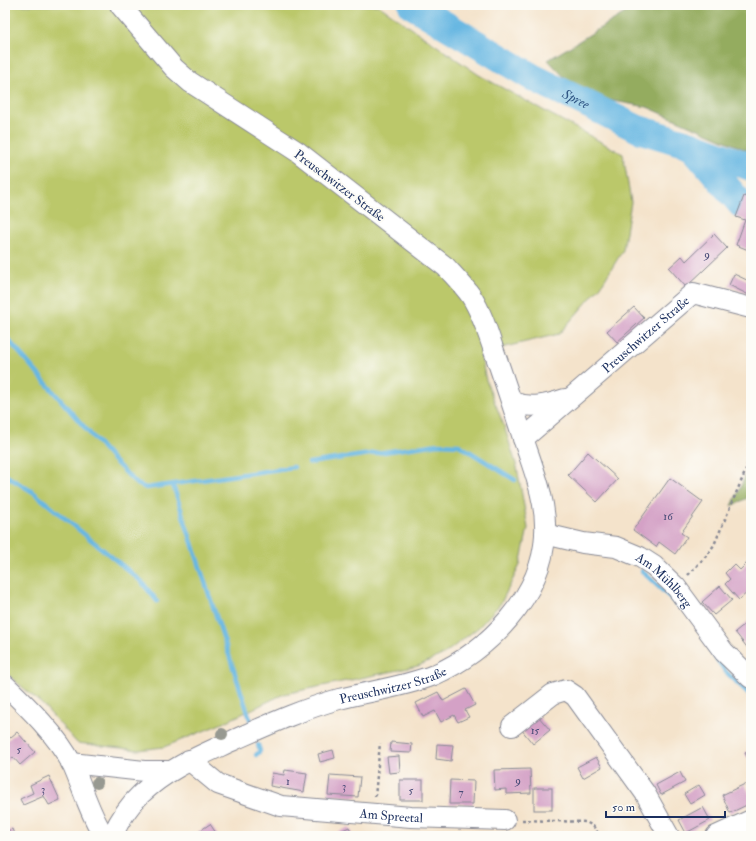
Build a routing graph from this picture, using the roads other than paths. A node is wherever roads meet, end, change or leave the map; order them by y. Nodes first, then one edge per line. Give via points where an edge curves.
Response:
1 (120, 5) edge
2 (751, 308) edge
3 (569, 398) junction
4 (512, 402) junction
5 (523, 439) junction
6 (545, 534) junction
7 (751, 678) edge
8 (5, 685) edge
9 (512, 726) dead end
10 (189, 760) junction
11 (72, 763) junction
12 (168, 772) junction
13 (505, 820) road end
14 (749, 825) edge
15 (104, 836) edge
16 (112, 836) edge
17 (669, 836) edge
18 (716, 836) edge

1 - 4 street, Preuschwitzer Straße via 174,68 190,82 298,152 446,267 472,298 482,316
2 - 3 street, Preuschwitzer Straße via 693,293
3 - 4 street, Preuschwitzer Straße via 532,406
3 - 5 street, Preuschwitzer Straße
4 - 5 street, Preuschwitzer Straße
5 - 6 street, Preuschwitzer Straße via 538,484
6 - 7 street, Am Mühlberg via 582,543 616,547 654,566 676,587 724,652
6 - 10 street, Preuschwitzer Straße via 543,557 524,597 496,632 451,665 412,682 310,708
8 - 11 street via 56,740
9 - 17 street via 553,694 566,690 575,696 645,793
10 - 12 street, Preuschwitzer Straße
10 - 13 street, Am Spreetal via 218,784 281,806 373,814
11 - 12 street
11 - 15 street via 88,808
12 - 16 street, Preuschwitzer Straße via 139,795 120,820
14 - 18 street

